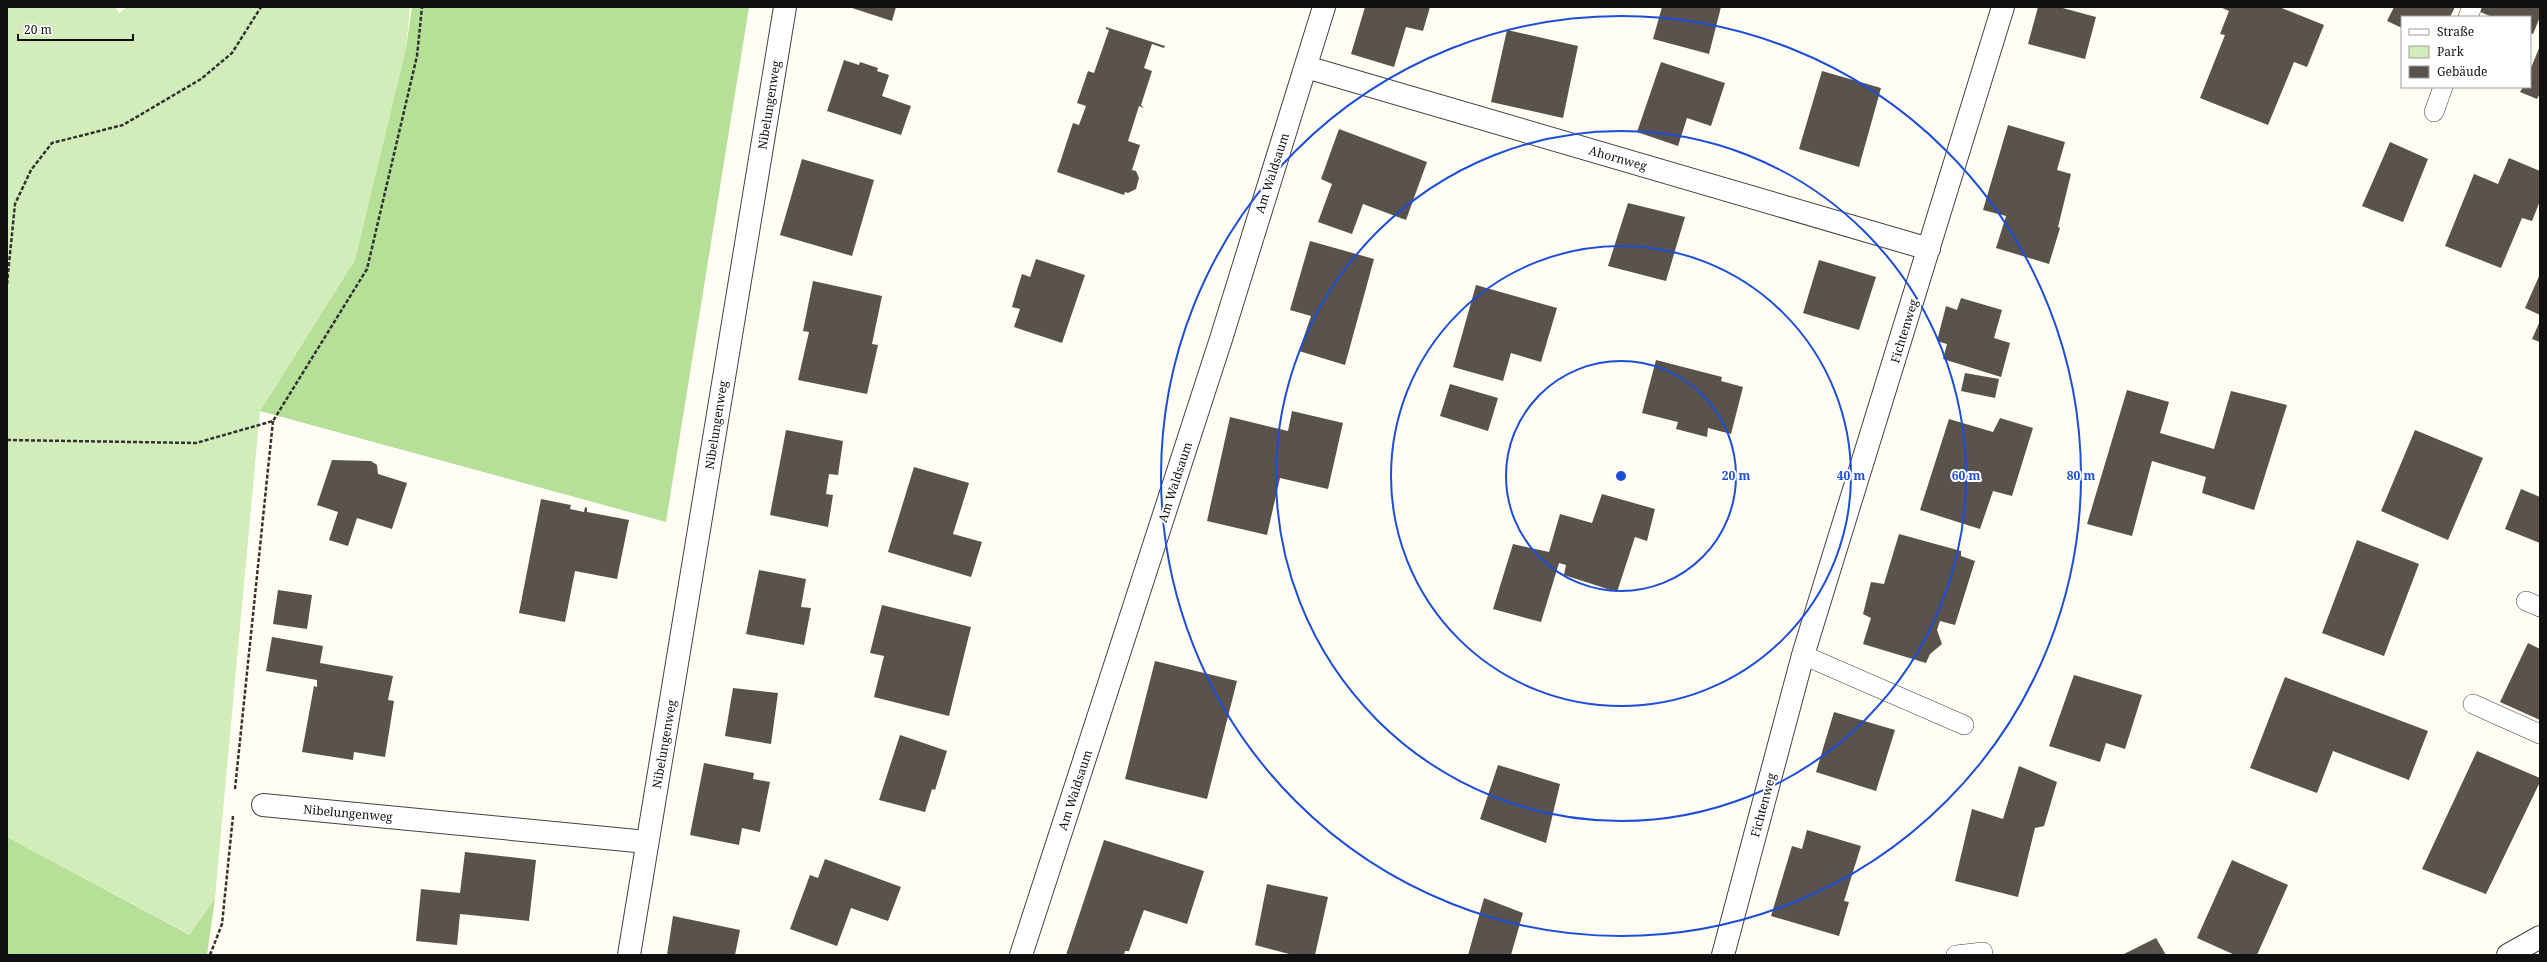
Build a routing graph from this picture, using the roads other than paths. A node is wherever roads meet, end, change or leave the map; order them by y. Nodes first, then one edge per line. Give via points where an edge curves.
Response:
1 (785, 7) edge
2 (1324, 7) edge
3 (2003, 7) edge
4 (1306, 67) junction
5 (2443, 88) edge
6 (2434, 112) dead end
7 (1929, 249) junction
8 (1803, 655) junction
9 (2473, 704) dead end
10 (1964, 725) dead end
11 (2540, 734) edge
12 (263, 805) dead end
13 (647, 842) junction
14 (2540, 937) edge
15 (1983, 952) dead end
16 (629, 955) edge
17 (1021, 955) edge
18 (1723, 955) edge
19 (1956, 955) edge
20 (2508, 955) edge

1 - 13 street, Nibelungenweg
2 - 4 street, Am Waldsaum
3 - 7 street, Fichtenweg
4 - 7 street, Ahornweg
4 - 17 street, Am Waldsaum via 1222,339
5 - 6 lane
7 - 8 street, Fichtenweg
8 - 10 lane
8 - 18 street, Fichtenweg
9 - 11 lane
12 - 13 street, Nibelungenweg
13 - 16 street, Nibelungenweg
14 - 20 street
15 - 19 lane

